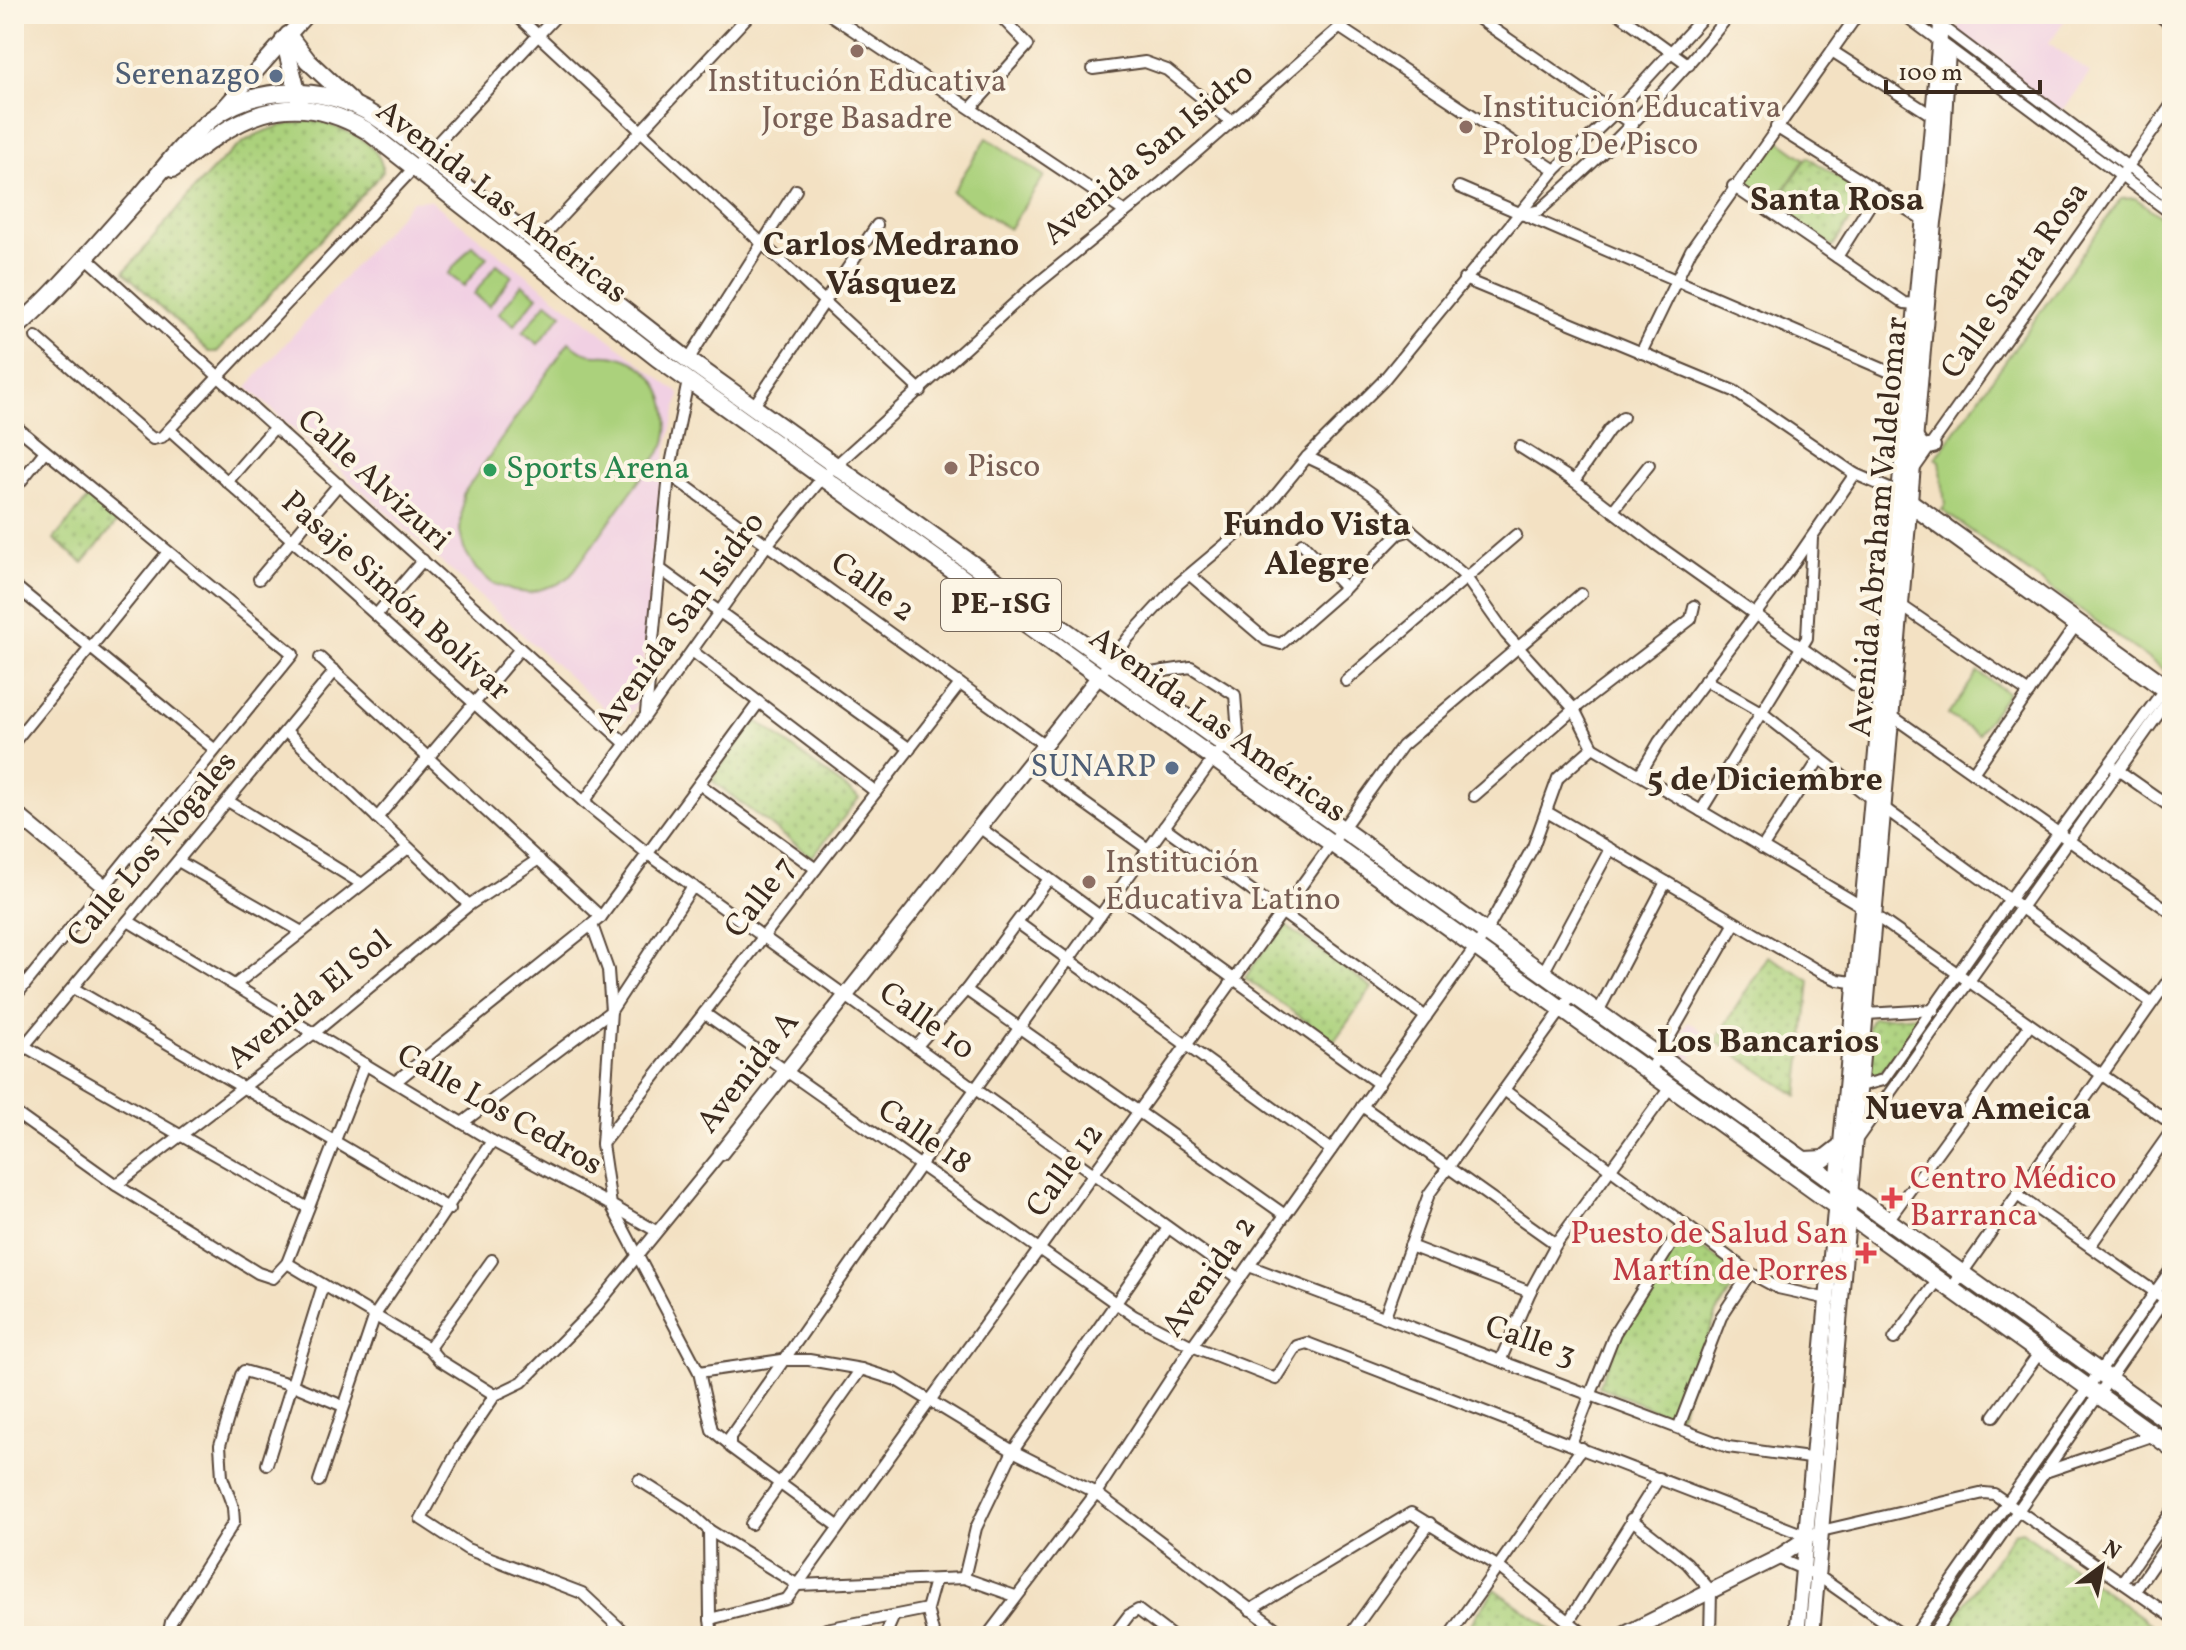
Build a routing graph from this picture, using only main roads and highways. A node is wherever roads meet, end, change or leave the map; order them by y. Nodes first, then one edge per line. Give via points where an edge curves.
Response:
1 (299, 102) junction
2 (355, 105) junction
3 (421, 162) junction
4 (143, 193) junction
5 (14, 330) edge
6 (830, 472) junction
7 (1219, 751) junction
8 (1263, 772) junction
9 (1253, 786) junction
10 (1317, 811) junction
11 (1307, 825) junction
12 (1849, 1143) road end
13 (1805, 1160) junction
14 (2172, 1424) edge
15 (2172, 1448) edge

1 - 2 main road, Avenida Las Américas / PE-1SG via 323,95
1 - 2 main road via 286,37
1 - 3 main road, Avenida Las Américas / PE-1SG via 357,125
1 - 4 main road, Avenida Las Américas / PE-1SG via 233,124
1 - 4 main road, Avenida Las Américas / PE-1SG via 257,97 218,114
2 - 3 main road, Avenida Las Américas / PE-1SG
3 - 6 main road, Avenida Las Américas / PE-1SG via 537,243
3 - 6 main road, Avenida Las Américas / PE-1SG via 525,256 688,381
4 - 5 main road, PE-1SG
6 - 7 main road, Avenida Las Américas / PE-1SG via 1099,676
6 - 7 main road, Avenida Las Américas / PE-1SG via 1110,662
7 - 8 main road, Avenida Las Américas / PE-1SG
7 - 9 main road, Avenida Las Américas / PE-1SG
8 - 9 main road
8 - 10 main road, Avenida Las Américas / PE-1SG
9 - 11 main road, Avenida Las Américas / PE-1SG
10 - 11 main road
10 - 13 main road, Avenida Las Américas / PE-1SG
11 - 15 main road, Avenida Las Américas / PE-1SG
12 - 13 main road via 1824,1159
13 - 14 main road, Avenida Las Américas / PE-1SG

